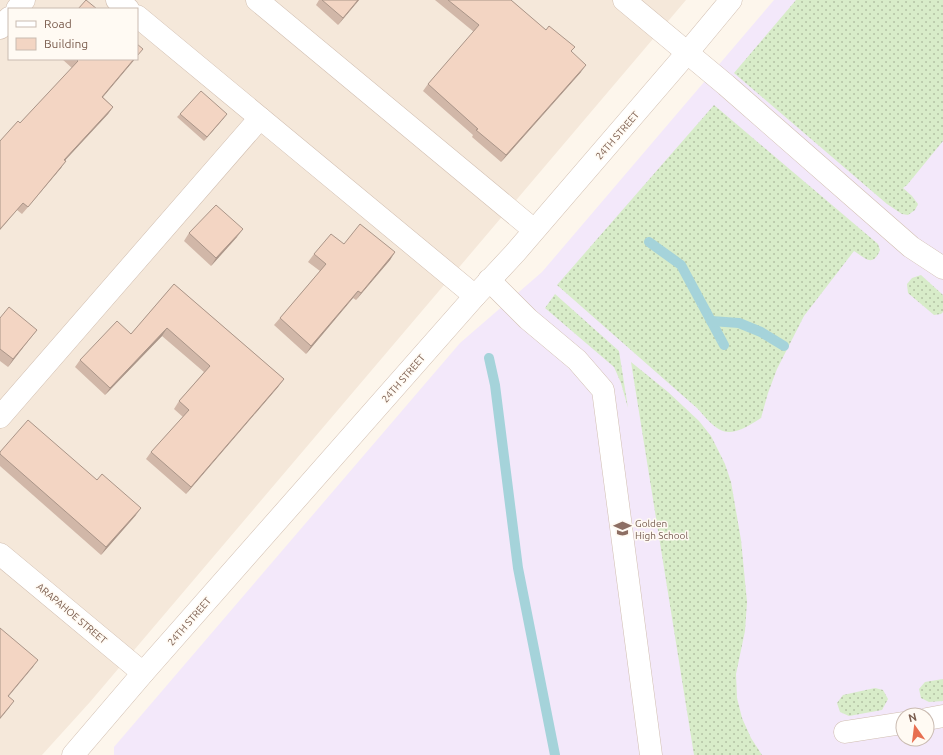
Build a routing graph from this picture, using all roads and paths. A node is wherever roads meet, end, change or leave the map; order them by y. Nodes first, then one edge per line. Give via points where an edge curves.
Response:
1 (24, 0) edge
2 (117, 0) edge
3 (257, 0) edge
4 (624, 0) edge
5 (731, 0) edge
6 (17, 8) edge
7 (127, 8) edge
8 (138, 17) edge
9 (8, 19) edge
10 (0, 28) edge
11 (687, 53) junction
12 (260, 118) junction
13 (534, 230) junction
14 (943, 268) edge
15 (482, 288) junction
16 (0, 417) edge
17 (0, 554) edge
18 (143, 673) junction
19 (895, 724) edge
20 (845, 732) dead end
21 (73, 755) edge
22 (651, 755) edge

1 - 6 street
2 - 7 street
3 - 13 street
4 - 11 street
5 - 11 street, 24TH STREET
8 - 12 street
9 - 10 street
11 - 13 street, 24TH STREET
11 - 14 street via 911,247
12 - 15 street
12 - 16 street
13 - 15 street, 24TH STREET
15 - 18 street, 24TH STREET
15 - 22 street via 528,319 577,360 603,390
17 - 18 street, ARAPAHOE STREET
18 - 21 street, 24TH STREET
19 - 20 street

